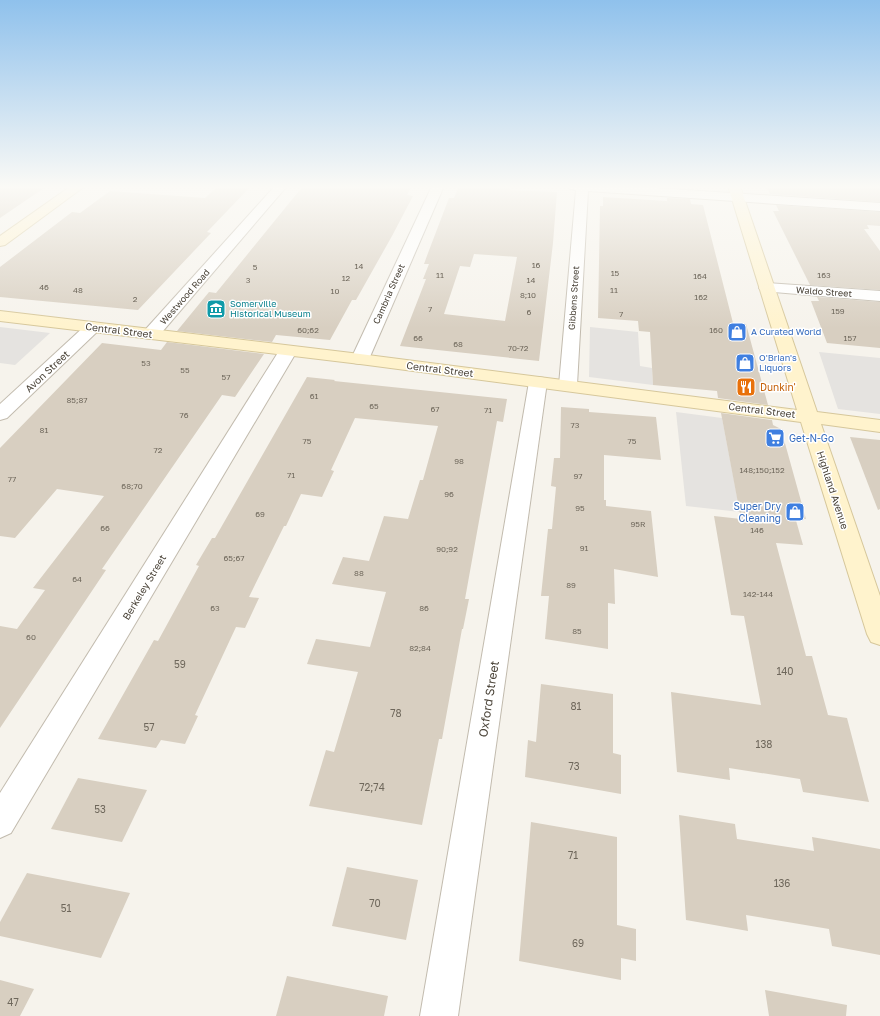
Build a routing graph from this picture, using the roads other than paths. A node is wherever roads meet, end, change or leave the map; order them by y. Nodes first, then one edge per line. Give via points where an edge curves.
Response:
1 (12, 233) edge
2 (239, 233) edge
3 (417, 233) edge
4 (577, 233) edge
5 (749, 233) edge
6 (0, 242) edge
7 (767, 288) junction
8 (880, 296) edge
9 (0, 316) edge
10 (93, 327) junction
11 (151, 334) junction
12 (288, 351) junction
13 (360, 360) junction
14 (538, 382) junction
15 (568, 386) junction
16 (0, 414) edge
17 (809, 416) junction
18 (880, 426) edge
19 (880, 634) edge
20 (0, 822) edge
21 (439, 1016) edge

1 - 6 main road
2 - 11 street, Westwood Road
3 - 13 street, Cambria Street
4 - 15 street, Gibbens Street
5 - 7 main road, Highland Avenue
7 - 8 street, Waldo Street
7 - 17 main road, Highland Avenue
9 - 10 main road, Central Street
10 - 11 main road, Central Street
10 - 16 street, Avon Street
11 - 12 main road, Central Street
12 - 13 main road, Central Street
12 - 20 street, Berkeley Street
13 - 14 main road, Central Street
14 - 15 main road, Central Street
14 - 21 street, Oxford Street
15 - 17 main road, Central Street
17 - 18 main road, Central Street
17 - 19 main road, Highland Avenue

